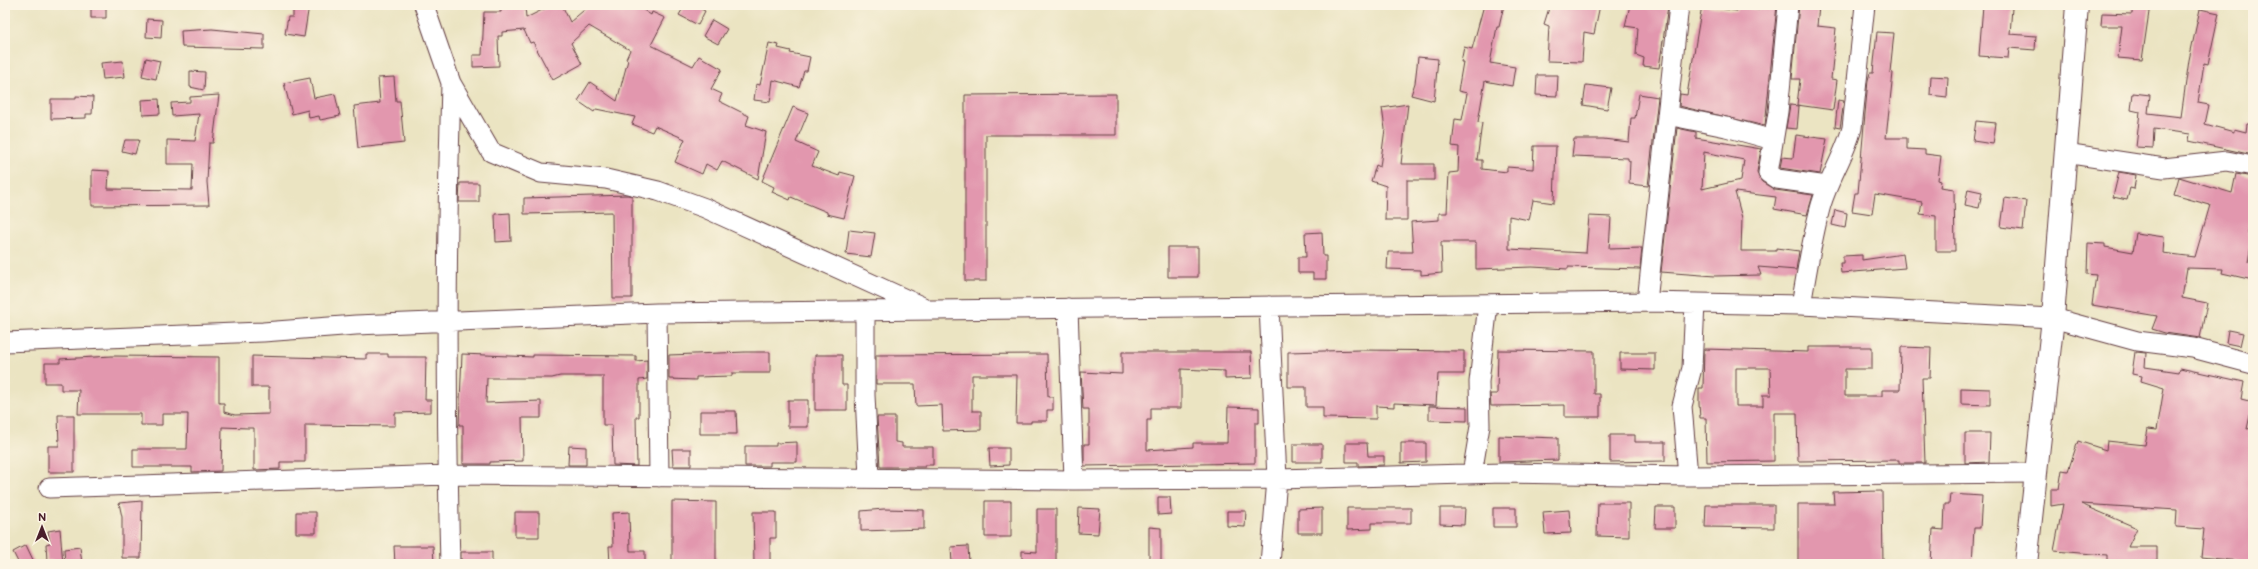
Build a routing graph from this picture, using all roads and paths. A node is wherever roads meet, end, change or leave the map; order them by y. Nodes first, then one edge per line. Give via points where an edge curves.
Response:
1 (424, 5) edge
2 (1678, 5) edge
3 (1788, 5) edge
4 (1865, 5) edge
5 (2077, 5) edge
6 (451, 83) junction
7 (1667, 115) junction
8 (1773, 140) junction
9 (2064, 153) junction
10 (2253, 166) edge
11 (1827, 186) junction
12 (1647, 302) junction
13 (1695, 303) junction
14 (1488, 304) junction
15 (1801, 305) junction
16 (1269, 306) junction
17 (926, 308) junction
18 (1068, 308) junction
19 (865, 311) junction
20 (657, 313) junction
21 (2053, 318) junction
22 (448, 322) junction
23 (5, 342) edge
24 (2253, 364) edge
25 (2035, 473) junction
26 (1472, 474) junction
27 (447, 476) junction
28 (1688, 476) junction
29 (659, 477) junction
30 (869, 477) junction
31 (1277, 479) junction
32 (1074, 480) junction
33 (49, 488) dead end
34 (450, 564) edge
35 (1270, 564) edge
36 (2026, 564) edge

1 - 6 street
2 - 7 street
3 - 8 street
4 - 11 street via 1852,128 1848,146
5 - 9 main road
6 - 17 street via 491,152 541,173 606,179 658,191 705,208
6 - 22 street
7 - 8 street
7 - 12 street
8 - 11 street via 1768,174 1777,179
9 - 10 street via 2164,168 2227,161
9 - 21 main road
11 - 15 street via 1816,223
12 - 13 street
12 - 14 street
13 - 15 street
13 - 28 street via 1692,368 1682,406
14 - 16 street
14 - 26 street via 1480,382 1480,434
15 - 21 street
16 - 18 street
16 - 31 street
17 - 18 street
17 - 19 street
18 - 32 street
19 - 20 street
19 - 30 street via 865,395
20 - 22 street
20 - 29 street
21 - 24 street via 2137,341 2193,348
21 - 25 main road
22 - 23 street
22 - 27 street
25 - 28 street
25 - 36 main road
26 - 28 street
26 - 31 street
27 - 29 street
27 - 33 street
27 - 34 street
29 - 30 street
30 - 32 street
31 - 32 street
31 - 35 street

